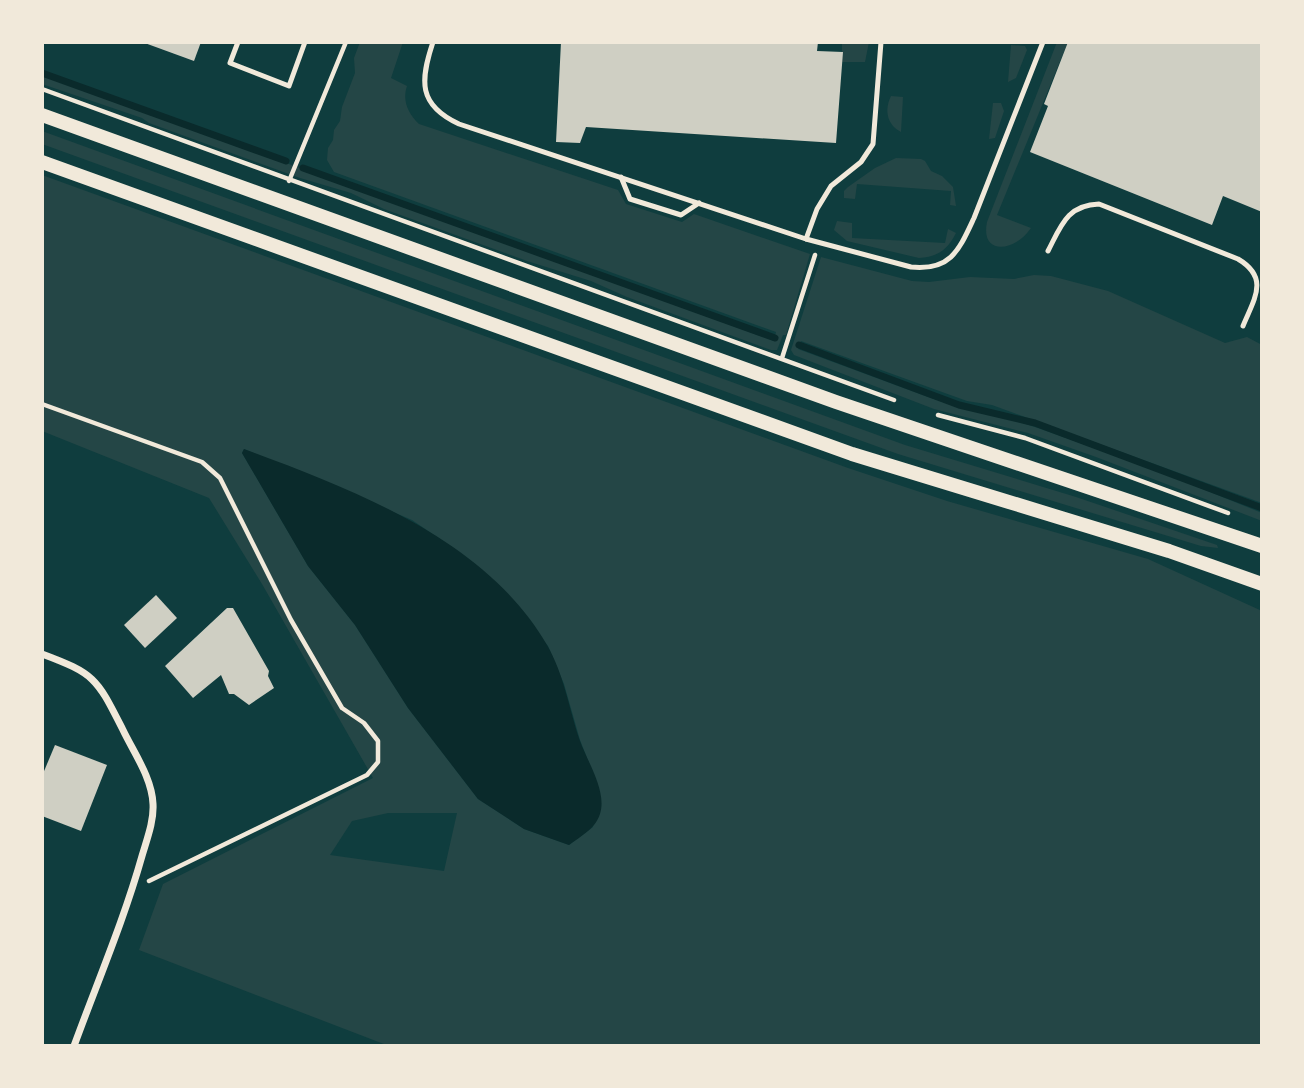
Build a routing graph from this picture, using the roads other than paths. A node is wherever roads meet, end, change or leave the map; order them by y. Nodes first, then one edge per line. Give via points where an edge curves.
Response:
1 (238, 42) edge
2 (306, 42) edge
3 (433, 42) edge
4 (881, 42) edge
5 (1043, 42) edge
6 (42, 115) edge
7 (42, 162) edge
8 (621, 177) junction
9 (699, 203) junction
10 (806, 239) junction
11 (1048, 251) dead end
12 (1243, 326) dead end
13 (1262, 546) edge
14 (1262, 584) edge
15 (42, 654) edge
16 (74, 1046) edge

1 - 2 lane via 230,63 289,86
3 - 8 lane via 425,90 432,107 444,117
4 - 10 lane via 873,144 861,162 838,178 824,196
5 - 10 lane via 974,218 957,253 947,262 924,269 911,267
6 - 13 main road via 823,398
7 - 14 main road via 852,454
8 - 9 lane
8 - 9 lane via 630,199 681,215
9 - 10 lane
11 - 12 lane via 1074,210 1100,204 1250,266 1257,287
15 - 16 street via 93,678 149,783 153,803 153,820 133,889

